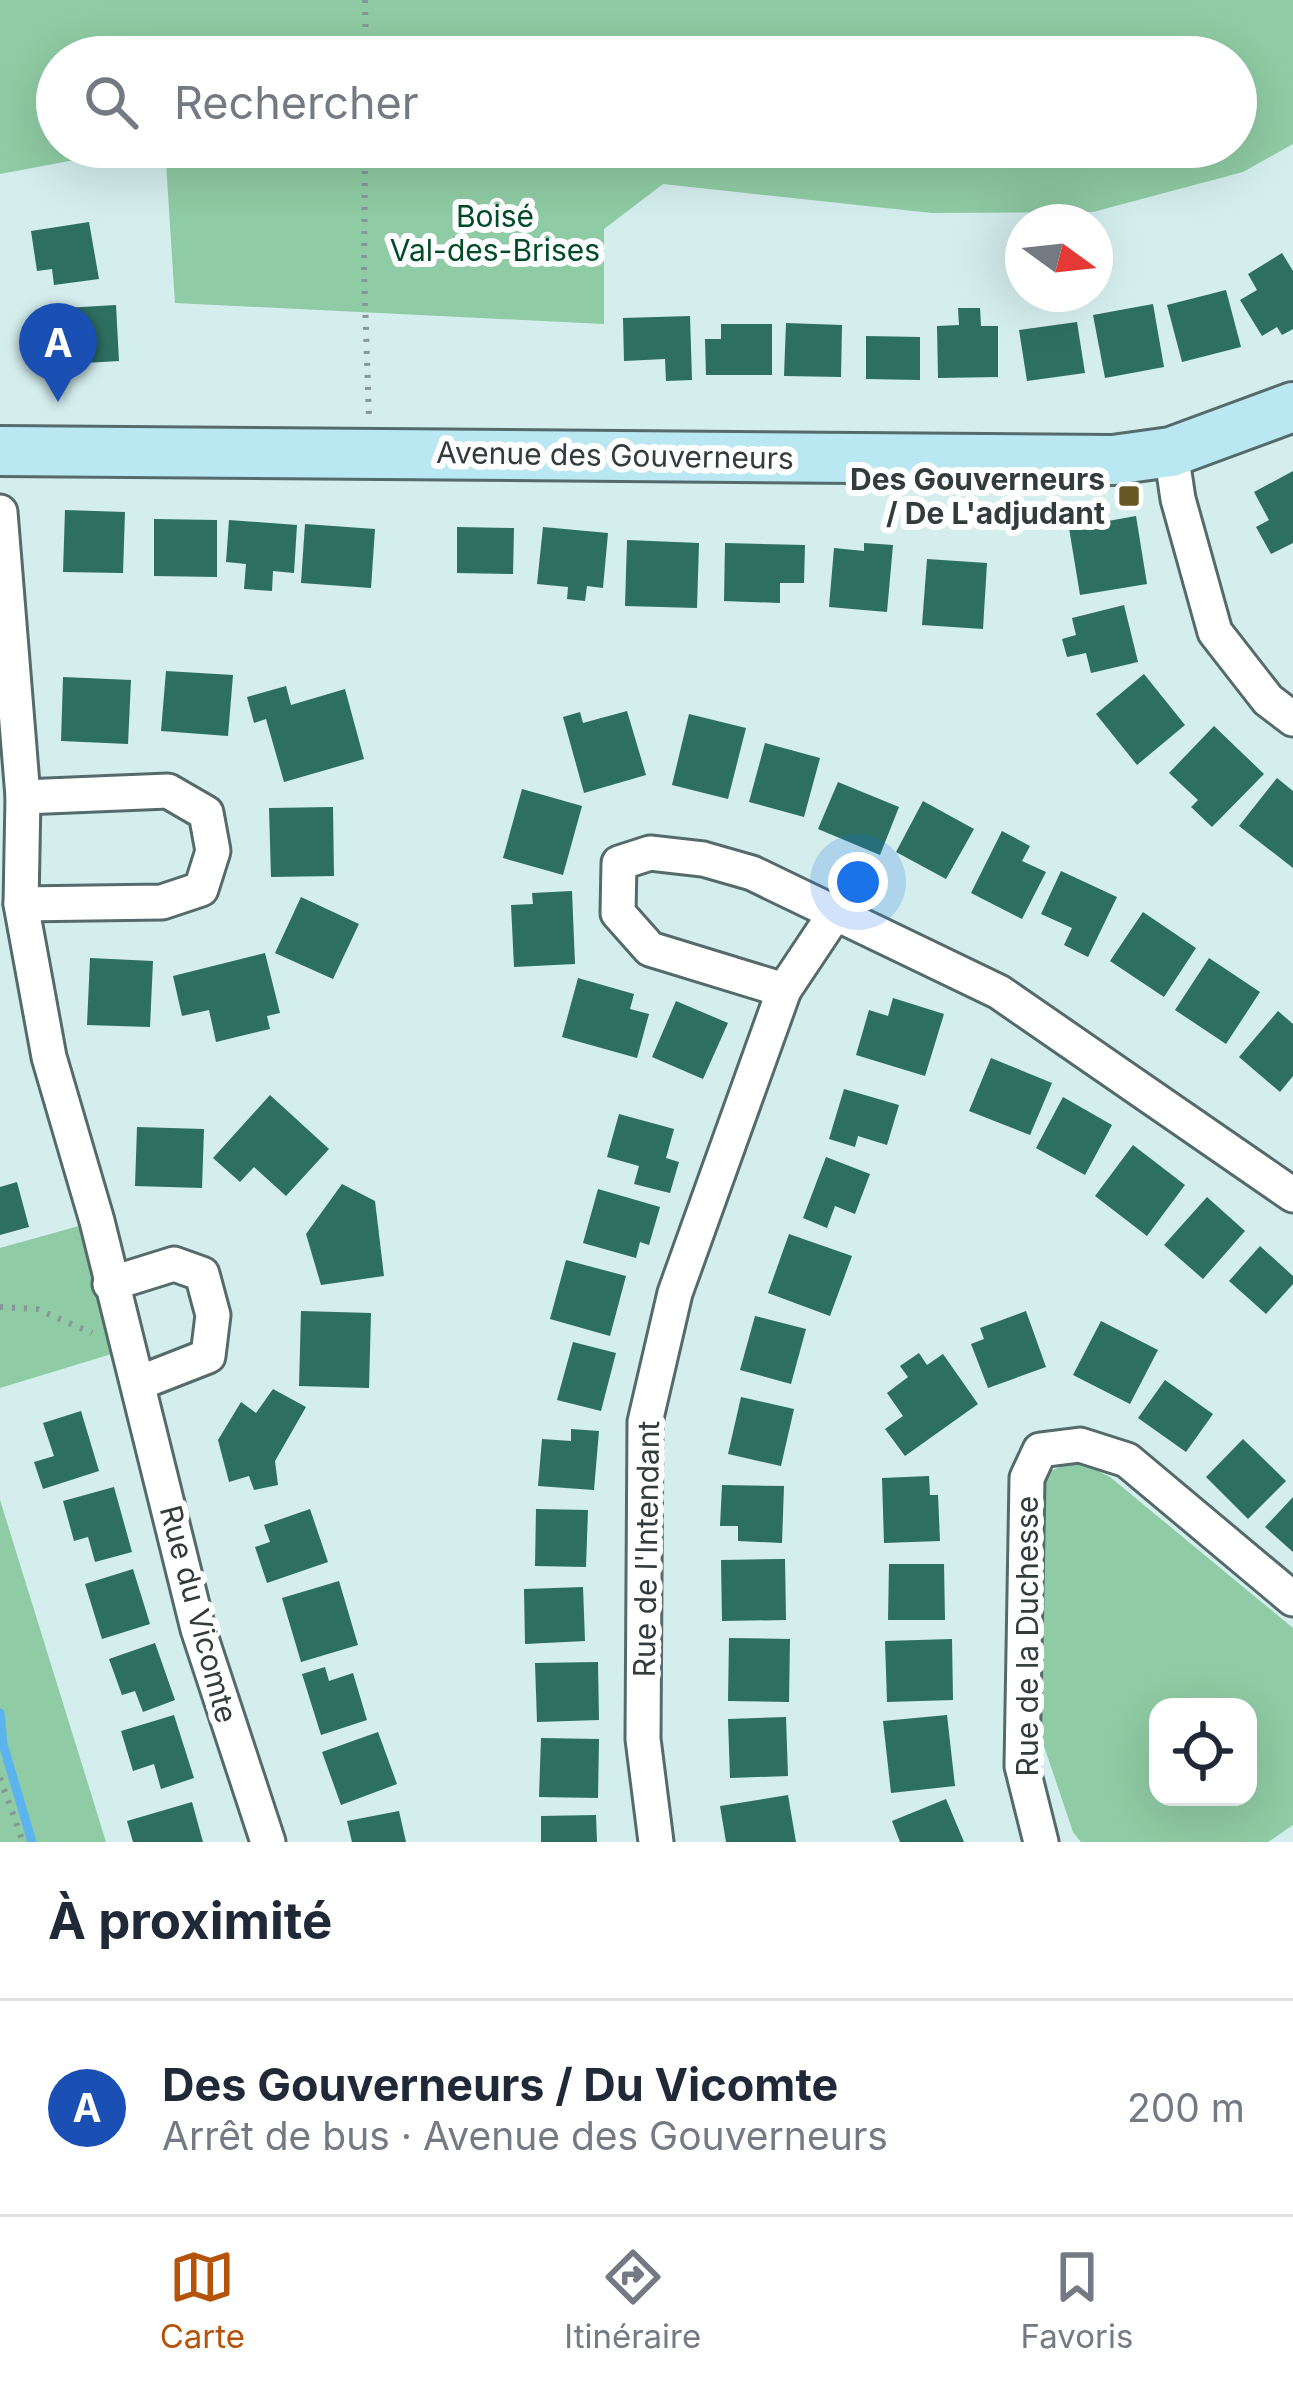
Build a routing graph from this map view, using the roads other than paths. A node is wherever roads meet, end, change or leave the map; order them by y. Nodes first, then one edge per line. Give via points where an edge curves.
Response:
1 (1293, 407) edge
2 (0, 451) edge
3 (1171, 452) junction
4 (0, 512) edge
5 (1293, 719) edge
6 (22, 797) junction
7 (21, 904) junction
8 (834, 915) junction
9 (784, 990) junction
10 (1293, 1195) edge
11 (110, 1284) junction
12 (139, 1383) junction
13 (1293, 1599) edge
14 (268, 1842) edge
15 (656, 1842) edge
16 (1041, 1842) edge

1 - 3 street, Avenue des Gouverneurs
2 - 3 street, Avenue des Gouverneurs via 1004,462
3 - 5 street via 1215,632
4 - 6 street, Rue du Vicomte
6 - 7 street, Rue du Vicomte
6 - 7 street via 168,790 206,812 214,851 201,889 162,902
7 - 11 street, Rue du Vicomte via 49,1057
8 - 9 street, Rue de l'Intendant
8 - 9 street via 752,873 703,859 650,853 620,863 618,913 650,949
8 - 10 street via 1000,992
9 - 15 street, Rue de l'Intendant via 676,1293 645,1422 644,1739
11 - 12 street, Rue du Vicomte
11 - 12 street via 174,1264 202,1274 213,1315 208,1356
12 - 14 street, Rue du Vicomte via 198,1628
13 - 16 street, Rue de la Duchesse via 1127,1460 1080,1445 1040,1450 1027,1478 1022,1766

